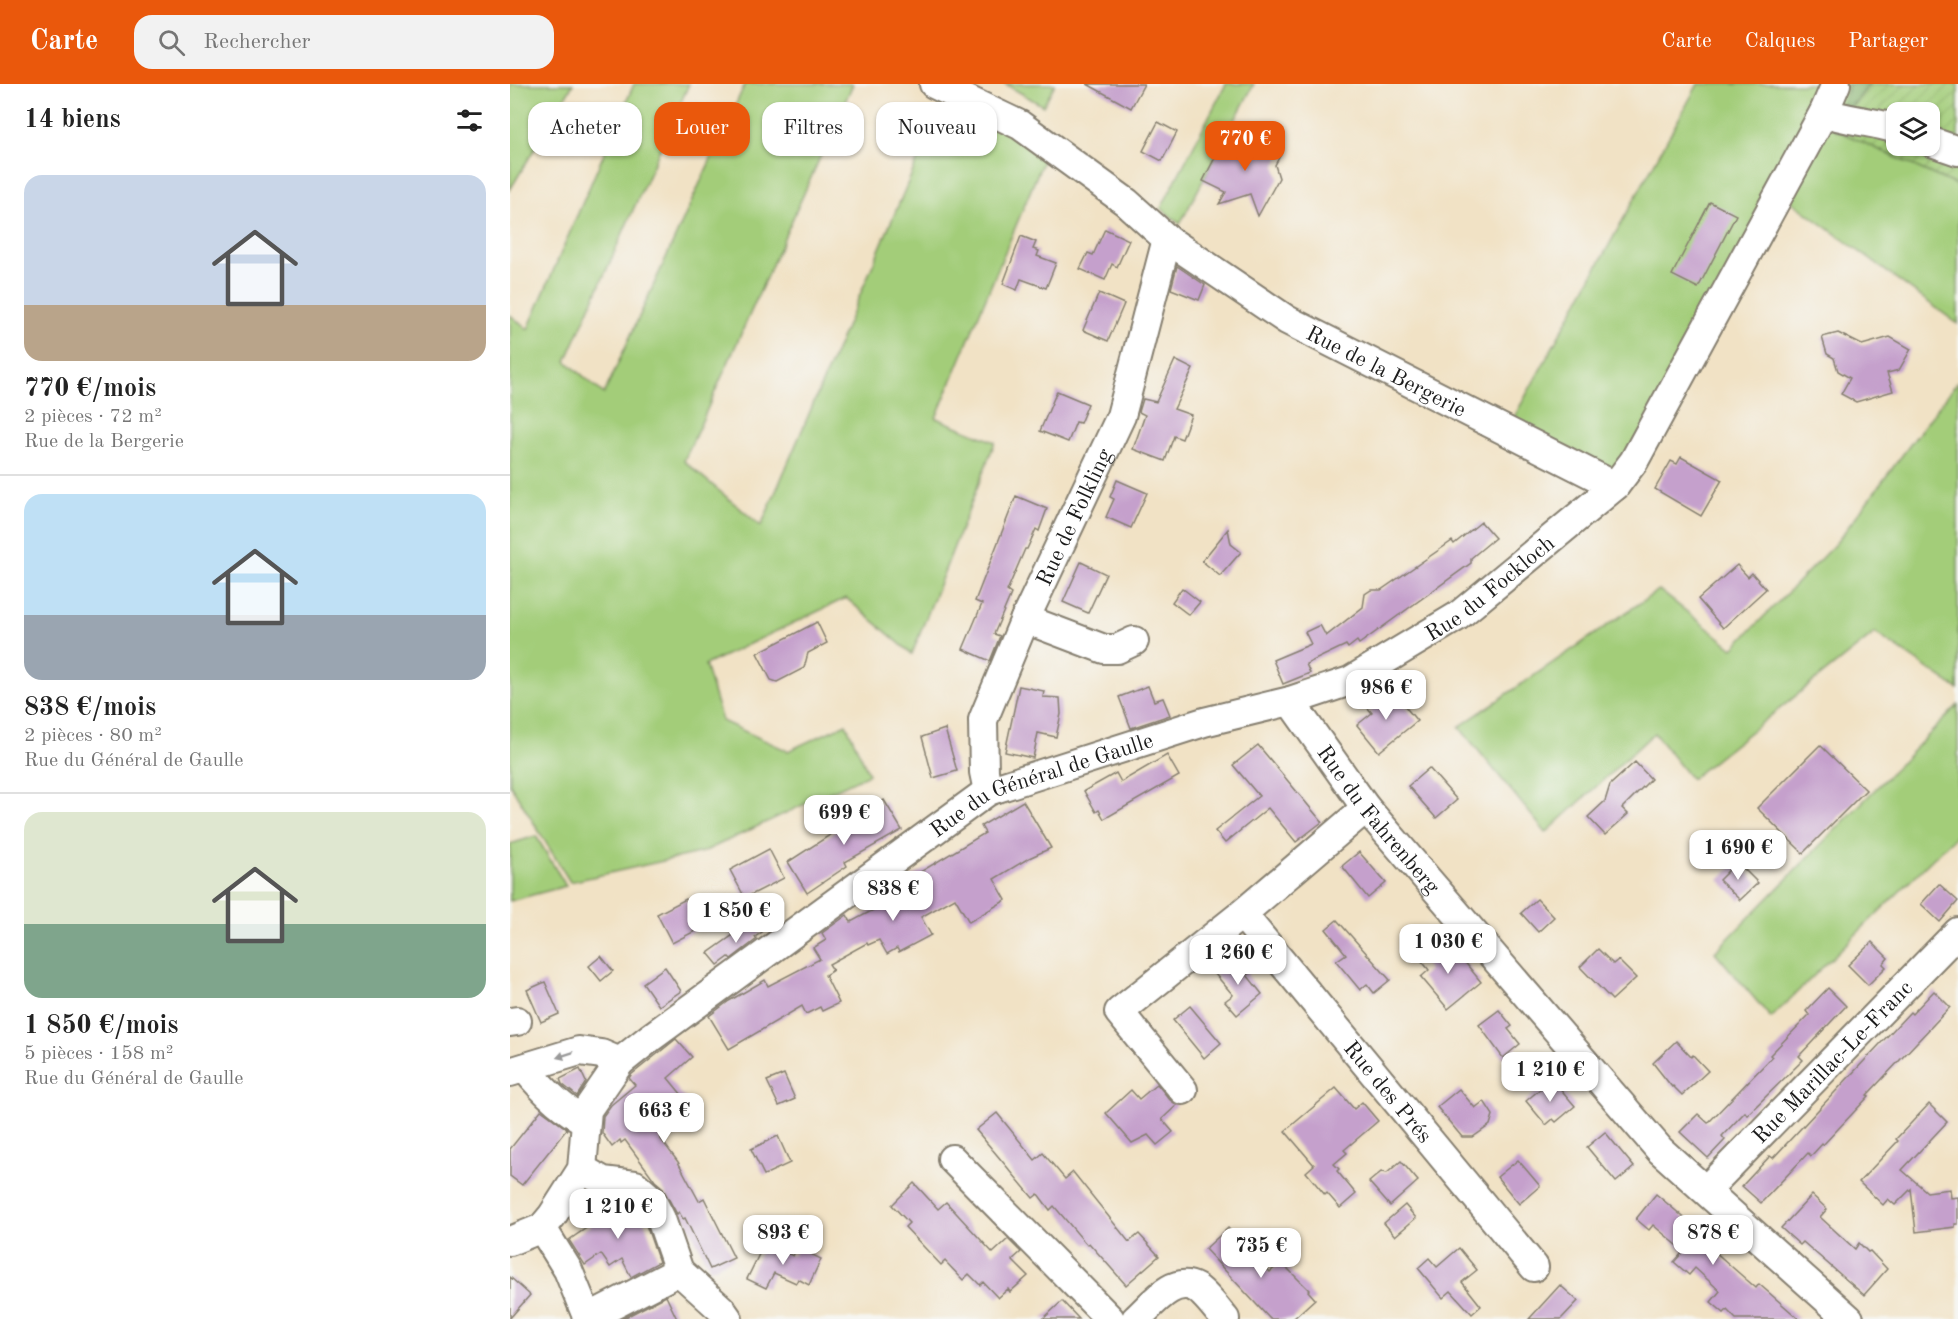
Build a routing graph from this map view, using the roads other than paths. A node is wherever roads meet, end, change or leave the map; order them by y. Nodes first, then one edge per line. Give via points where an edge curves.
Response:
1 (934, 84) edge
2 (1836, 84) edge
3 (1824, 112) junction
4 (1886, 126) edge
5 (1940, 145) edge
6 (1958, 151) edge
7 (1167, 239) junction
8 (1616, 486) junction
9 (1025, 619) junction
10 (1134, 641) dead end
11 (1290, 701) junction
12 (988, 791) junction
13 (1366, 808) junction
14 (1242, 914) junction
15 (1958, 932) edge
16 (620, 1062) junction
17 (518, 1070) edge
18 (1183, 1090) dead end
19 (586, 1121) junction
20 (952, 1160) dead end
21 (582, 1168) junction
22 (1706, 1190) junction
23 (542, 1228) junction
24 (510, 1242) edge
25 (1534, 1267) dead end
26 (679, 1271) junction
27 (588, 1318) edge
28 (728, 1319) edge
29 (1110, 1319) edge
30 (1137, 1319) edge
31 (1225, 1319) edge
32 (1849, 1319) edge

1 - 7 street, Rue de la Bergerie via 1020,125 1126,202
2 - 3 street, Rue du Fockloch
3 - 4 street
3 - 8 street, Rue du Fockloch via 1634,461
5 - 6 street
7 - 8 street, Rue de la Bergerie via 1287,320
7 - 9 street, Rue de Folkling via 1120,416
8 - 11 street, Rue du Fockloch via 1458,616 1350,681
9 - 10 street via 1104,649 1117,649
9 - 12 street, Rue de Folkling via 983,720
11 - 12 street, Rue du Général de Gaulle via 1204,722
11 - 13 street, Rue du Fahrenberg
12 - 16 street, Rue du Général de Gaulle
13 - 14 street
13 - 22 street, Rue du Fahrenberg via 1660,1150
14 - 18 street via 1119,1012
14 - 25 street, Rue des Prés
15 - 22 street, Rue Marillac-Le-Franc
16 -> 17 street via 601,1053 579,1051
16 - 19 street, Rue du Général de Gaulle via 587,1110
17 - 19 street
19 - 21 street, Rue du Général de Gaulle
20 - 29 street
21 - 23 street, Rue du Général de Gaulle
21 - 26 street via 603,1181 635,1185 651,1199 662,1219
22 - 32 street, Rue du Fahrenberg
23 - 24 street
23 - 27 street via 568,1270
26 - 27 street
26 - 28 street
30 - 31 street via 1170,1288 1185,1285 1196,1288

